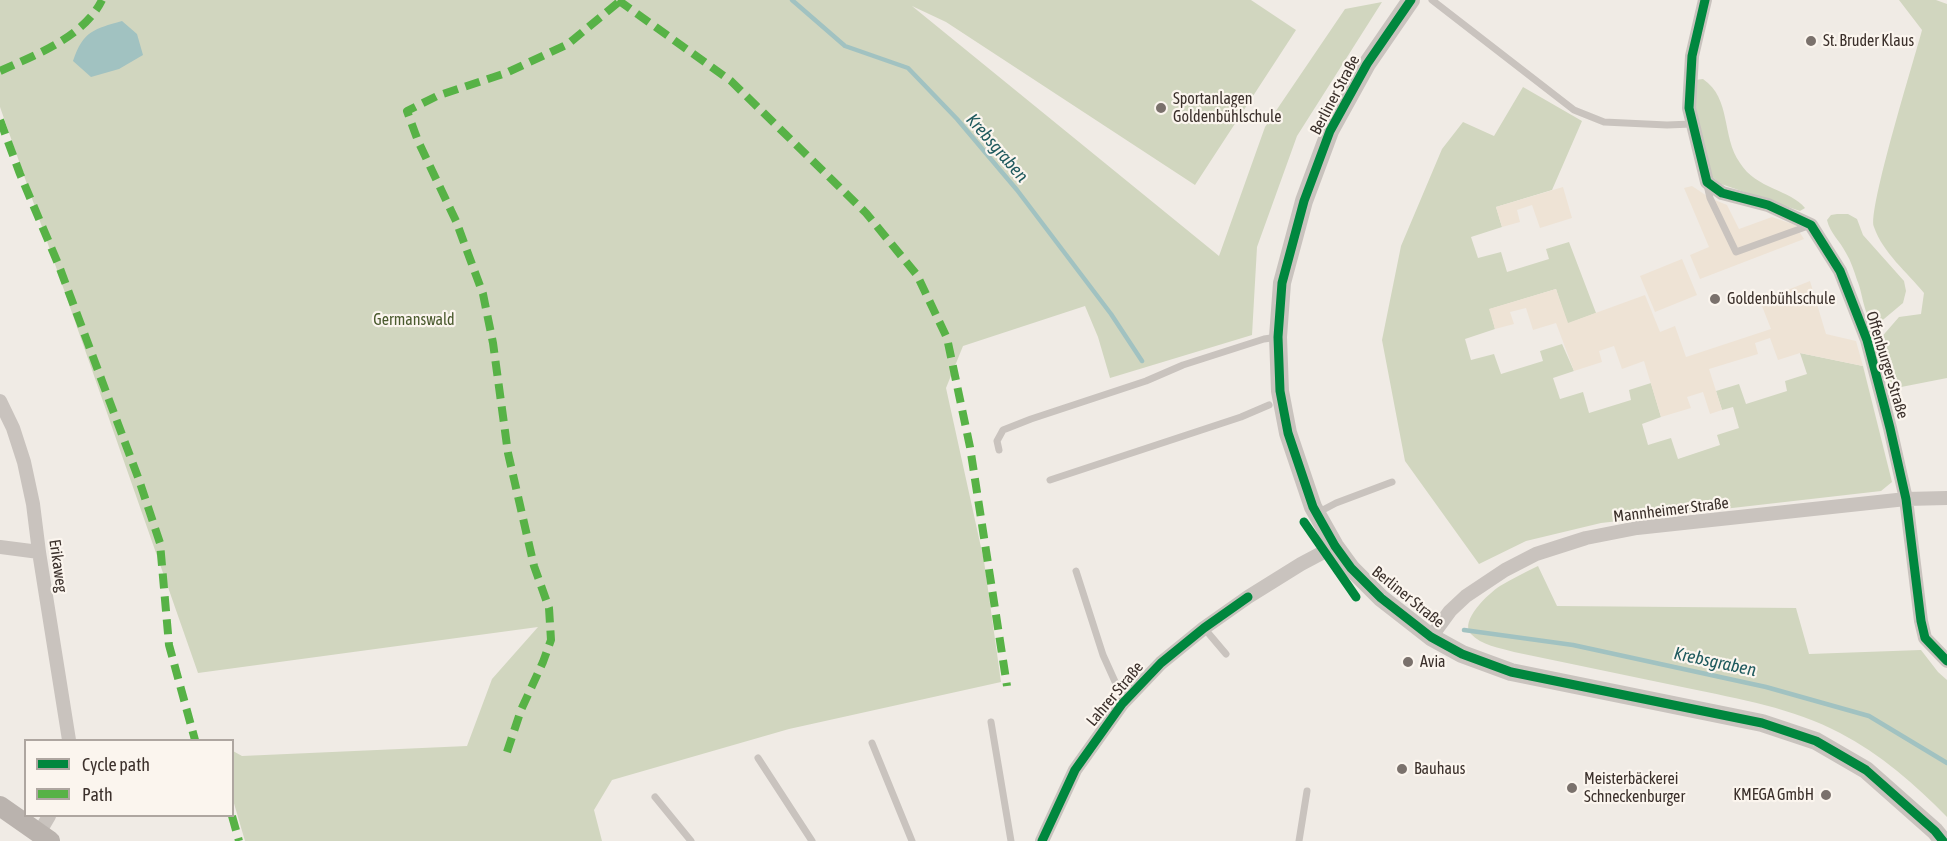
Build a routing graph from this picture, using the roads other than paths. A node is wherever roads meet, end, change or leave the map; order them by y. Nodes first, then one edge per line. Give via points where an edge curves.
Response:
1 (1411, 0) edge
2 (1432, 0) edge
3 (1705, 0) edge
4 (1692, 124) junction
5 (1707, 182) junction
6 (1811, 225) junction
7 (1278, 337) junction
8 (0, 401) edge
9 (1269, 405) dead end
10 (1238, 409) dead end
11 (1240, 417) junction
12 (1162, 432) dead end
13 (1165, 441) junction
14 (1116, 448) dead end
15 (999, 450) dead end
16 (1119, 457) junction
17 (1050, 480) dead end
18 (1392, 482) dead end
19 (1947, 498) edge
20 (1906, 499) junction
21 (1316, 513) junction
22 (1335, 546) junction
23 (0, 547) edge
24 (39, 552) junction
25 (1076, 571) dead end
26 (1204, 627) junction
27 (1431, 637) junction
28 (1226, 654) dead end
29 (1947, 661) edge
30 (1129, 697) junction
31 (991, 722) dead end
32 (69, 739) edge
33 (872, 743) dead end
34 (758, 758) dead end
35 (1307, 791) dead end
36 (655, 797) dead end
37 (0, 806) edge
38 (49, 817) edge
39 (45, 837) edge
40 (691, 841) edge
41 (812, 841) edge
42 (912, 841) edge
43 (1011, 841) edge
44 (1042, 841) edge
45 (1299, 841) edge
46 (1943, 841) edge

1 - 7 street, Berliner Straße via 1367,64 1330,131 1304,201 1282,283
2 - 4 lane via 1574,110 1604,122
3 - 4 street via 1690,75
4 - 5 street
5 - 6 street via 1722,193 1768,206
5 - 6 lane via 1710,198 1736,252
6 - 20 street, Offenburger Straße via 1840,271 1866,340
7 - 15 lane via 1183,365 1003,430 997,441
7 - 21 street, Berliner Straße via 1280,391 1290,439
8 - 24 street, Erikaweg via 24,462
9 - 11 lane
10 - 11 lane
11 - 13 lane via 1202,426
12 - 13 lane
13 - 16 lane
14 - 16 lane
16 - 17 lane via 1080,466
18 - 21 lane
19 - 20 street, Mannheimer Straße
20 - 27 street, Mannheimer Straße via 1637,528 1586,538 1536,554 1504,570 1466,596
20 - 29 street, Offenburger Straße via 1920,621 1925,638
21 - 22 street, Berliner Straße
22 - 26 street, Lahrer Straße
22 - 27 street, Berliner Straße via 1381,598
23 - 24 street
24 - 32 street, Erikaweg
25 - 30 lane via 1103,655 1117,686
26 - 28 lane
26 - 30 street, Lahrer Straße via 1161,663
27 - 46 street, Berliner Straße via 1462,654 1511,672 1762,723 1816,741 1866,770
30 - 44 street, Lahrer Straße via 1075,770
31 - 43 lane
33 - 42 lane
34 - 41 lane
35 - 45 lane
36 - 40 lane
37 - 39 main road
38 - 39 street

